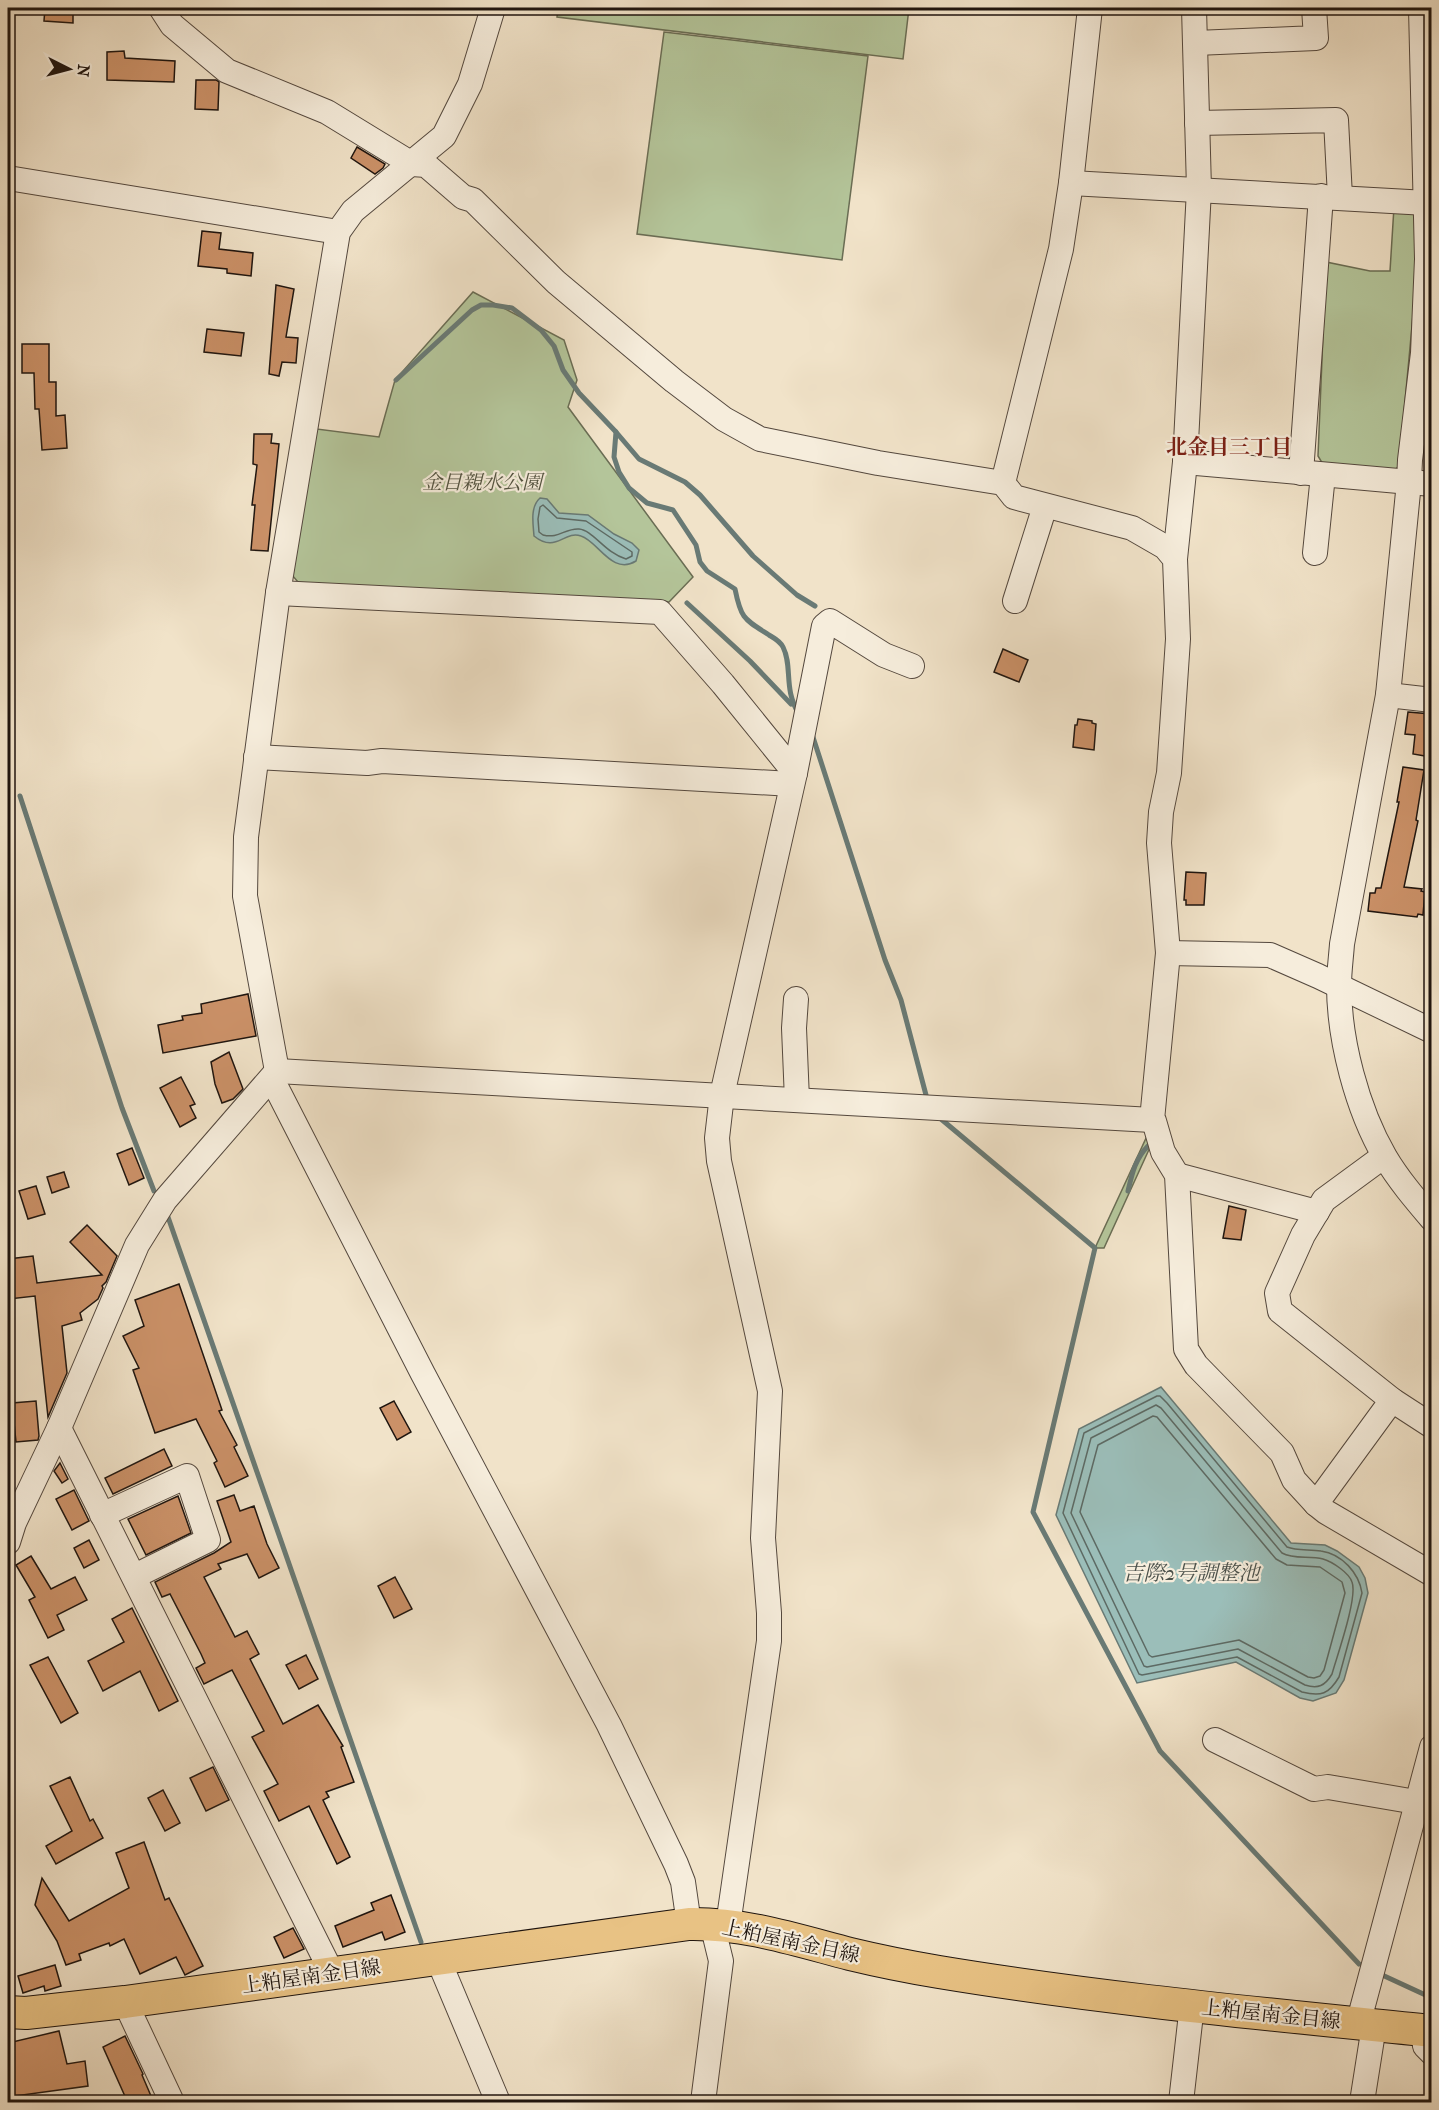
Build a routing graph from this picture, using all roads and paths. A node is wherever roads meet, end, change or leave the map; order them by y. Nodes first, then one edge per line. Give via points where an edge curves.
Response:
1 (161, 8) edge
2 (493, 8) edge
3 (1090, 8) edge
4 (1194, 8) edge
5 (1314, 8) edge
6 (1421, 8) edge
7 (1196, 43) junction
8 (1197, 123) junction
9 (412, 164) junction
10 (8, 178) edge
11 (1071, 183) junction
12 (1199, 189) junction
13 (1330, 197) junction
14 (1427, 202) junction
15 (338, 232) junction
16 (1185, 462) junction
17 (1312, 474) junction
18 (1003, 483) junction
19 (1420, 483) edge
20 (1045, 506) junction
21 (1315, 553) dead end
22 (1175, 558) junction
23 (279, 593) junction
24 (1015, 601) dead end
25 (912, 666) dead end
26 (1388, 695) junction
27 (1431, 700) edge
28 (256, 757) junction
29 (794, 778) junction
30 (1168, 953) junction
31 (1339, 986) junction
32 (796, 999) dead end
33 (1431, 1031) edge
34 (277, 1071) junction
35 (722, 1095) junction
36 (797, 1100) junction
37 (1152, 1120) junction
38 (1384, 1156) junction
39 (1177, 1175) junction
40 (1317, 1212) junction
41 (1431, 1219) edge
42 (1392, 1400) junction
43 (1431, 1426) edge
44 (59, 1428) junction
45 (1316, 1504) junction
46 (102, 1515) junction
47 (8, 1542) edge
48 (1431, 1574) edge
49 (135, 1576) junction
50 (1215, 1740) dead end
51 (1431, 1747) edge
52 (1416, 1802) junction
53 (710, 1925) junction
54 (438, 1959) junction
55 (332, 1973) junction
56 (124, 2002) junction
57 (1192, 2005) junction
58 (8, 2012) edge
59 (1366, 2025) junction
60 (1428, 2038) edge
61 (172, 2103) edge
62 (498, 2103) edge
63 (703, 2103) edge
64 (1181, 2103) edge
65 (1362, 2103) edge

1 - 9 street via 172,25 227,71 327,112
2 - 9 street via 470,84 444,136
3 - 11 street
4 - 7 street
5 - 7 street via 1316,38
6 - 14 street
7 - 8 street
8 - 12 street
8 - 13 street via 1336,120
9 - 15 street via 353,211
9 - 18 street via 426,165 463,197 472,200 556,282 674,381 724,419 760,440
10 - 15 street
11 - 12 street
11 - 18 street via 1061,249
12 - 13 street
12 - 16 street
13 - 14 street
13 - 17 street
14 - 19 street via 1423,353 1410,460
15 - 23 street
16 - 17 street
16 - 22 street
17 - 19 street
17 - 21 street
18 - 20 street via 1014,497
19 - 26 street
20 - 22 street via 1132,528 1165,547
20 - 24 street
22 - 30 street via 1177,650 1169,773 1159,843
23 - 28 street
23 - 29 street via 660,612 723,684
25 - 29 street via 884,655 830,621 824,626
26 - 27 street
26 - 31 street via 1342,944
28 - 29 street
28 - 34 street via 246,837 245,896
29 - 35 street
30 - 31 street via 1270,955
30 - 37 street
31 - 33 street
31 - 38 street via 1344,1043 1353,1080
32 - 36 street
34 - 35 street
34 - 44 street via 165,1200 137,1245
34 - 53 street via 275,1085 609,1725 683,1882
35 - 36 street
35 - 53 street via 717,1138 719,1161 770,1390 763,1538 770,1613 769,1641
36 - 37 street
37 - 39 street via 1163,1152
38 - 40 street via 1324,1200
38 - 41 street
39 - 40 street
39 - 45 street via 1186,1349 1196,1365 1282,1453 1294,1480
40 - 42 street via 1277,1293 1280,1311
42 - 43 street
42 - 45 street
44 - 46 street
44 - 47 street
45 - 48 street
46 - 49 street
46 - 49 street via 187,1476 208,1540
49 - 55 street
50 - 52 street via 1314,1789 1328,1787
51 - 52 street
52 - 59 street
53 - 54 main road, 上粕屋南金目線
53 - 57 main road, 上粕屋南金目線 via 762,1930 918,1969
53 - 63 street via 721,1961
54 - 55 main road, 上粕屋南金目線
54 - 62 street
55 - 56 main road, 上粕屋南金目線
56 - 58 main road, 上粕屋南金目線
56 - 61 street
57 - 59 main road, 上粕屋南金目線
57 - 64 street
59 - 60 main road, 上粕屋南金目線
59 - 65 street

